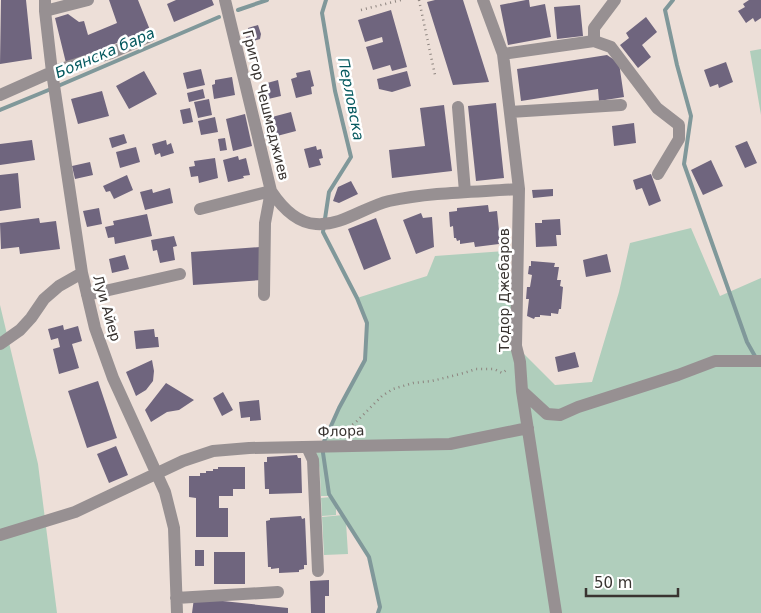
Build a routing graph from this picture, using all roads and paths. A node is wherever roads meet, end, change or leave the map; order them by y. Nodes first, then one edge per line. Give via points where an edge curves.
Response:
1 (88, 0) edge
2 (401, 0) edge
3 (419, 0) edge
4 (484, 0) edge
5 (615, 0) edge
6 (227, 1) edge
7 (45, 6) edge
8 (362, 10) dead end
9 (150, 36) dead end
10 (594, 41) junction
11 (503, 54) junction
12 (435, 75) dead end
13 (54, 82) junction
14 (0, 95) edge
15 (621, 105) dead end
16 (458, 107) dead end
17 (510, 112) junction
18 (658, 174) dead end
19 (519, 189) junction
20 (271, 191) junction
21 (465, 192) junction
22 (200, 209) dead end
23 (82, 273) junction
24 (180, 274) dead end
25 (264, 294) dead end
26 (87, 295) junction
27 (0, 344) edge
28 (520, 362) junction
29 (761, 362) edge
30 (522, 391) junction
31 (528, 428) junction
32 (307, 447) junction
33 (327, 447) junction
34 (158, 474) junction
35 (0, 534) edge
36 (318, 572) dead end
37 (278, 592) dead end
38 (176, 598) junction
39 (177, 613) edge
40 (556, 613) edge

1 - 7 street
2 - 8 path
3 - 12 path
4 - 11 street, Тодор Джебаров
5 - 10 street via 594,28
6 - 20 street, Григор Чешмеджиев
7 - 13 street, Луи Айер
9 - 13 street
10 - 11 street
10 - 18 street via 611,47 657,108 679,125 679,139
11 - 17 street, Тодор Джебаров
13 - 14 street
13 - 23 street, Луи Айер
15 - 17 street
16 - 21 street
17 - 19 street, Тодор Джебаров
19 - 21 street, Григор Чешмеджиев
19 - 28 street, Тодор Джебаров via 516,346
20 - 21 street, Григор Чешмеджиев via 281,206 295,217 315,224 332,223 386,202
20 - 22 street
20 - 25 street via 265,223
23 - 26 street, Луи Айер
23 - 27 street via 44,299 20,330
24 - 26 street
26 - 34 street, Луи Айер via 113,378
28 - 30 street, Тодор Джебаров
28 - 33 path via 502,373 494,369 476,369 393,389 335,436
29 - 30 street via 715,361 560,415 547,414
30 - 31 street, Тодор Джебаров
31 - 33 street, Флора via 450,444
31 - 40 street, Тодор Джебаров
32 - 33 street, Флора
32 - 34 street, Флора via 213,452
32 - 36 street via 313,460
34 - 35 street, Флора via 75,512
34 - 38 street, Луи Айер via 174,528
37 - 38 street
38 - 39 street, Луи Айер

